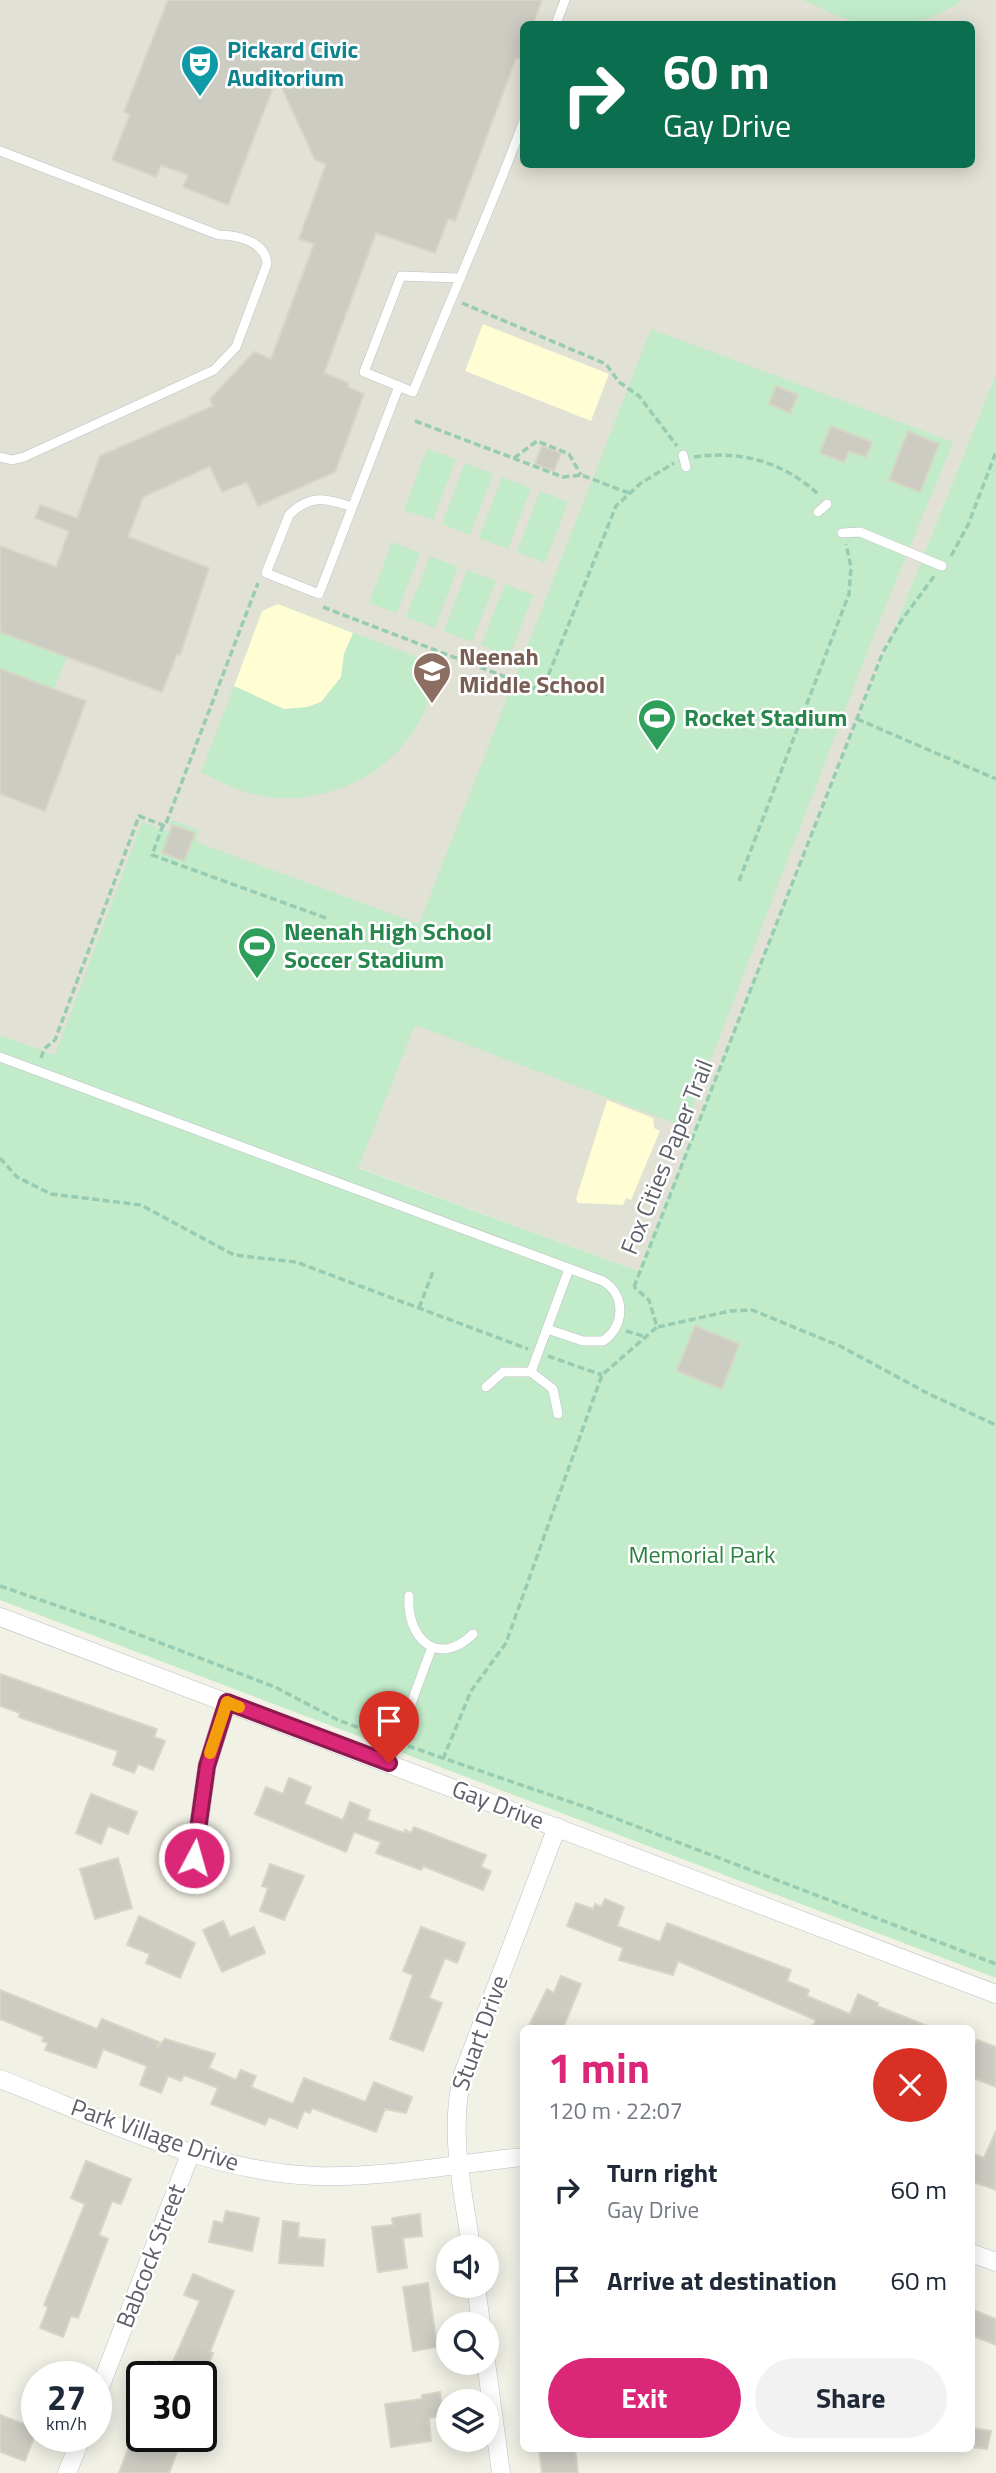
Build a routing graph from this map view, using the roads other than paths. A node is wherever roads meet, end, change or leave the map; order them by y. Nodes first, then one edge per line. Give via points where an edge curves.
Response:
1 (565, 0) edge
2 (557, 21) edge
3 (520, 131) edge
4 (0, 151) edge
5 (458, 278) junction
6 (399, 386) junction
7 (0, 457) edge
8 (827, 504) road end
9 (352, 506) junction
10 (818, 512) dead end
11 (842, 533) road end
12 (942, 566) road end
13 (0, 1057) edge
14 (569, 1269) junction
15 (547, 1329) junction
16 (531, 1372) junction
17 (486, 1387) dead end
18 (558, 1414) dead end
19 (409, 1596) dead end
20 (0, 1617) edge
21 (472, 1634) dead end
22 (432, 1647) junction
23 (227, 1702) junction
24 (389, 1763) junction
25 (557, 1827) junction
26 (194, 1858) dead end
27 (996, 1993) edge
28 (0, 2079) edge
29 (191, 2152) junction
30 (520, 2157) edge
31 (459, 2164) junction
32 (469, 2235) edge
33 (975, 2254) edge
34 (996, 2262) edge
35 (110, 2361) edge
36 (488, 2375) edge
37 (76, 2452) edge
38 (67, 2473) edge
39 (501, 2473) edge

1 - 2 lane
3 - 5 lane
4 - 7 lane via 219,235 257,245 267,264 236,347 214,370 24,457
5 - 6 lane via 413,392
5 - 6 lane via 401,276 364,372
6 - 9 lane
8 - 10 lane
9 - 9 lane via 319,594 266,573 294,510 328,498
11 - 12 lane via 860,532
13 - 14 lane
14 - 15 lane
14 - 15 lane via 614,1288 620,1307 615,1328 603,1341 593,1343
15 - 16 lane
16 - 17 lane via 503,1372
16 - 18 lane via 554,1389
19 - 22 lane via 412,1626
20 - 23 street, Gay Drive
21 - 22 lane via 461,1644
22 - 24 lane
23 - 24 street, Gay Drive
23 - 26 street via 207,1766
24 - 25 street, Gay Drive
25 - 27 street, Gay Drive
25 - 31 street, Stuart Drive via 463,2074 456,2101
28 - 29 street, Park Village Drive
29 - 31 street, Park Village Drive via 265,2171 314,2176 409,2172
29 - 35 street, Babcock Street
30 - 31 street, Park Village Drive
31 - 32 street, Stuart Drive
33 - 34 street
36 - 39 street
37 - 38 street

